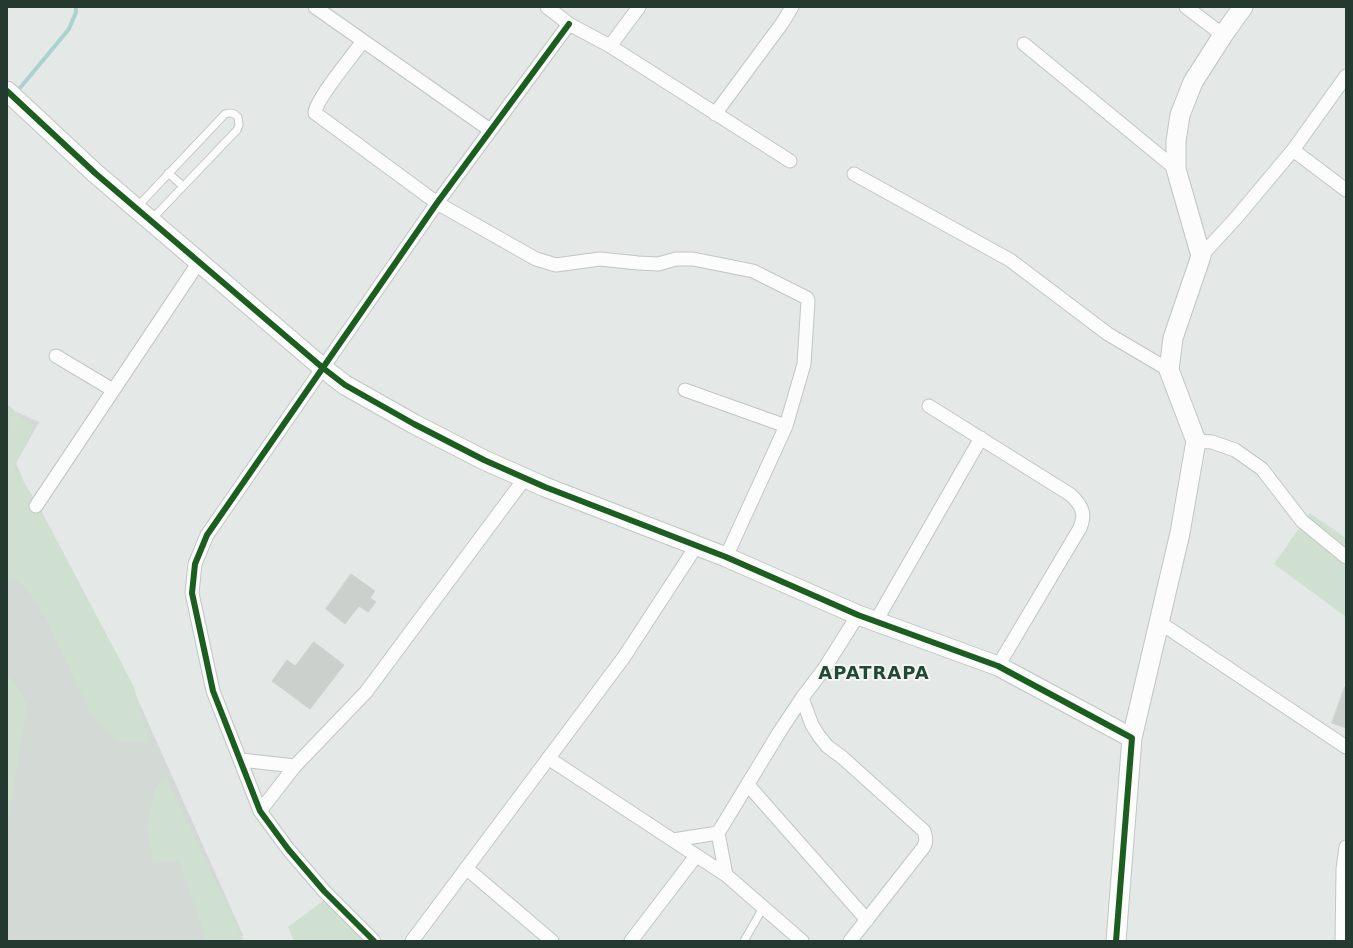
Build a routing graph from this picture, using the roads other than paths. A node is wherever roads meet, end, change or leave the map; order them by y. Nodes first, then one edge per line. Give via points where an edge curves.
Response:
1 (316, 7) edge
2 (547, 7) edge
3 (639, 7) edge
4 (792, 7) edge
5 (1186, 7) edge
6 (1243, 7) edge
7 (569, 24) junction
8 (1223, 35) junction
9 (363, 41) junction
10 (1024, 44) dead end
11 (610, 46) junction
12 (1346, 76) edge
13 (7, 91) edge
14 (714, 114) junction
15 (490, 130) junction
16 (1293, 150) junction
17 (790, 161) dead end
18 (1176, 169) junction
19 (168, 173) junction
20 (854, 174) dead end
21 (183, 186) junction
22 (1346, 190) edge
23 (437, 203) junction
24 (136, 208) junction
25 (150, 220) junction
26 (1201, 256) junction
27 (199, 262) junction
28 (56, 356) dead end
29 (323, 368) junction
30 (1169, 370) junction
31 (114, 390) junction
32 (685, 390) dead end
33 (929, 406) dead end
34 (786, 426) junction
35 (981, 438) junction
36 (1196, 441) junction
37 (525, 478) junction
38 (36, 506) dead end
39 (697, 545) junction
40 (726, 557) junction
41 (1346, 557) edge
42 (858, 615) junction
43 (876, 621) junction
44 (1159, 622) junction
45 (998, 666) junction
46 (802, 698) junction
47 (1132, 738) junction
48 (1346, 747) edge
49 (548, 758) junction
50 (241, 760) junction
51 (295, 766) junction
52 (748, 785) junction
53 (260, 811) junction
54 (718, 832) junction
55 (673, 840) junction
56 (1346, 847) edge
57 (696, 856) junction
58 (466, 868) junction
59 (1344, 869) edge
60 (726, 875) junction
61 (763, 908) junction
62 (867, 920) junction
63 (374, 941) edge
64 (412, 941) edge
65 (552, 941) edge
66 (631, 941) edge
67 (744, 941) edge
68 (802, 941) edge
69 (850, 941) edge
70 (1116, 941) edge
71 (1342, 941) edge

1 - 9 street
2 - 7 street
3 - 11 street
4 - 14 street
5 - 8 street
6 - 8 street
7 - 11 street
7 - 15 street
8 - 18 street via 1193,82 1180,115 1176,141
9 - 15 street
9 - 23 street via 329,86 315,113
10 - 18 street
11 - 14 street
12 - 16 street
13 - 24 street
14 - 17 street
15 - 23 street
16 - 22 street
16 - 26 street
18 - 26 street
19 - 21 lane
19 - 21 lane via 226,114 230,112 238,117 239,125 236,130
19 - 24 lane
20 - 30 street via 1010,260 1108,334
21 - 25 lane
23 - 29 street
23 - 34 street via 536,258 556,264 600,259 658,264 676,259 693,259 753,271 804,295 808,302 804,364
24 - 25 street
25 - 27 street
26 - 30 street via 1173,338
27 - 29 street
27 - 31 street
28 - 31 street
29 - 37 street via 345,385 414,424
29 - 50 street via 207,535 195,564 192,593 213,691
30 - 36 street
31 - 38 street
32 - 34 street
33 - 35 street
34 - 40 street
35 - 43 street
35 - 45 street via 1071,495 1083,510 1080,528
36 - 41 street via 1212,442 1234,450 1262,469 1302,521
36 - 44 street via 1180,533
37 - 39 street via 545,488
37 - 51 street via 366,692
39 - 40 street
39 - 49 street via 624,657
40 - 42 street
42 - 43 street
42 - 46 street via 824,669
43 - 45 street
44 - 47 street
44 - 48 street
45 - 47 street
46 - 52 street
46 - 62 street via 812,725 827,746 924,831 926,837 926,843
47 - 70 street
49 - 55 street
49 - 58 street
50 - 51 street
50 - 53 street
51 - 53 street
52 - 54 street
52 - 62 street
53 - 63 street via 324,891
54 - 55 street
54 - 60 street
55 - 57 street
56 - 59 street
57 - 60 street
57 - 66 street
58 - 64 street
58 - 65 street
59 - 71 street
60 - 61 street
61 - 67 lane
61 - 68 street
62 - 69 street

